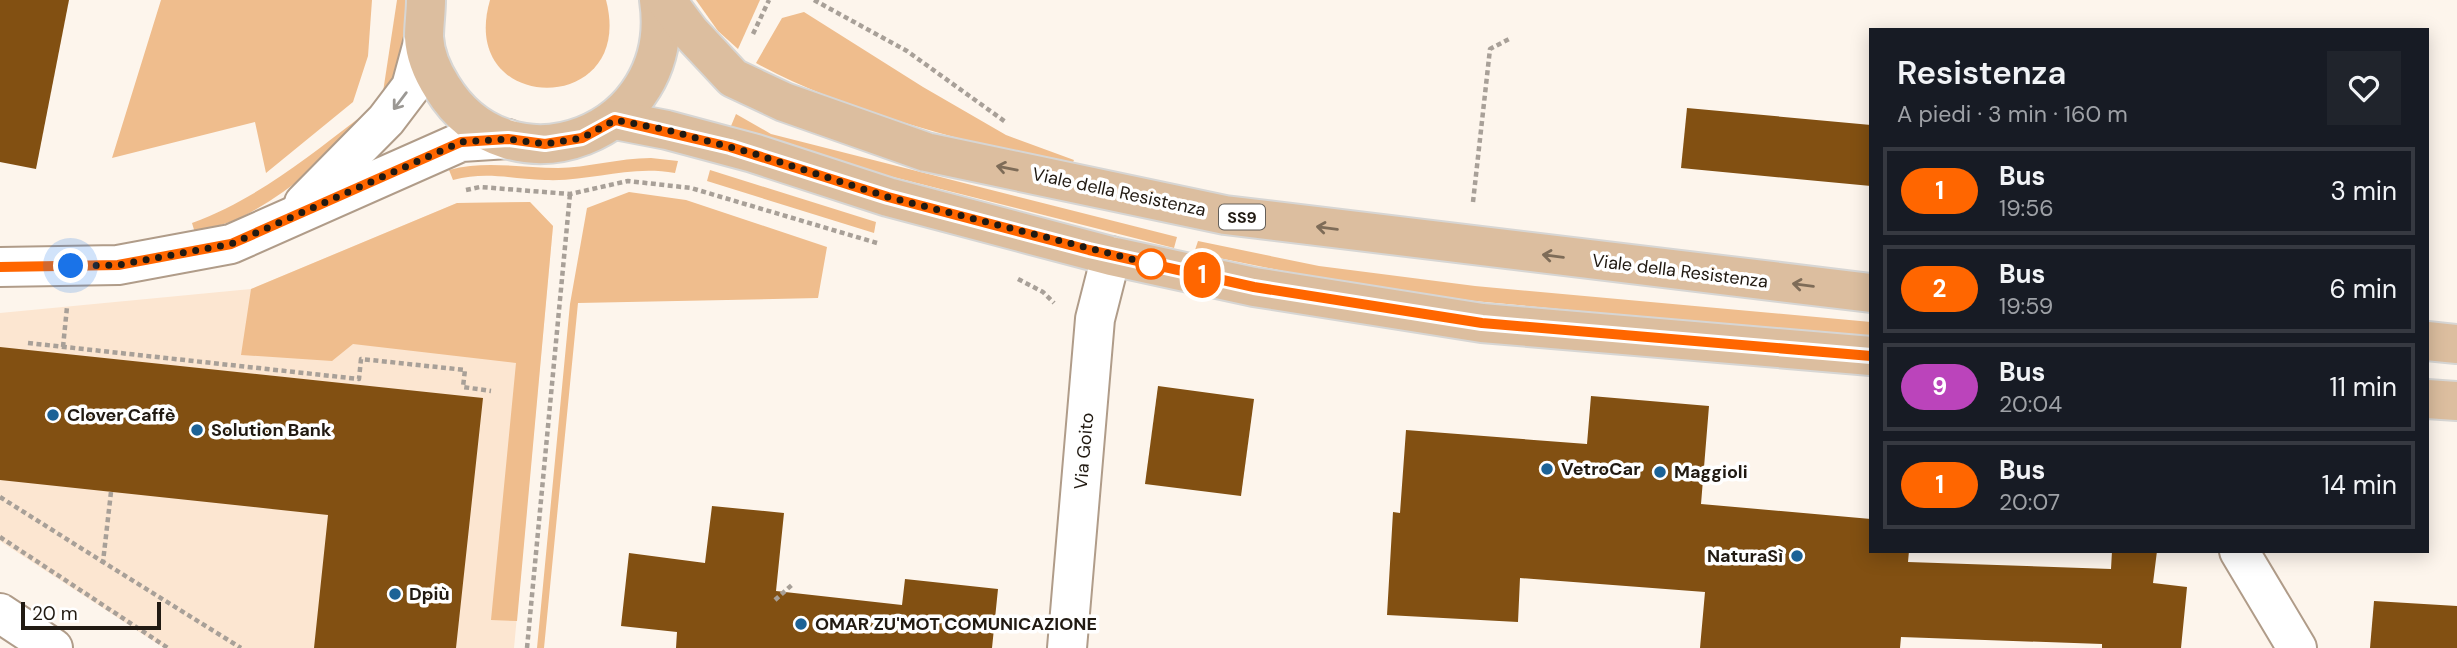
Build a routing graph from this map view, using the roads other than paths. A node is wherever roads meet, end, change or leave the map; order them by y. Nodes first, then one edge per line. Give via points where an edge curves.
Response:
1 (426, 0) edge
2 (659, 0) edge
3 (666, 0) edge
4 (424, 39) junction
5 (615, 120) junction
6 (508, 139) junction
7 (288, 219) junction
8 (1111, 256) junction
9 (0, 267) edge
10 (1869, 293) edge
11 (2429, 341) edge
12 (2457, 344) edge
13 (1869, 356) edge
14 (2429, 399) edge
15 (2457, 401) edge
16 (2240, 553) edge
17 (0, 613) edge
18 (53, 648) edge
19 (1067, 648) edge
20 (2297, 648) edge

1 - 4 main road
2 - 5 main road via 663,24 657,61 640,93
10 -> 3 main road, Viale della Resistenza / SS9 via 1225,215 926,152 784,102 733,78
4 - 6 main road via 433,72 451,102 477,124
4 -> 7 street via 411,87 386,120
5 - 6 main road via 582,138 545,144
5 - 8 main road via 730,147 888,197
6 - 7 street via 461,142
7 - 9 street via 231,244 175,256 118,265
8 - 13 main road via 1254,287 1482,323
8 - 19 street, Via Goito via 1096,319
11 - 12 main road
14 - 15 main road
16 - 20 street
17 - 18 street

